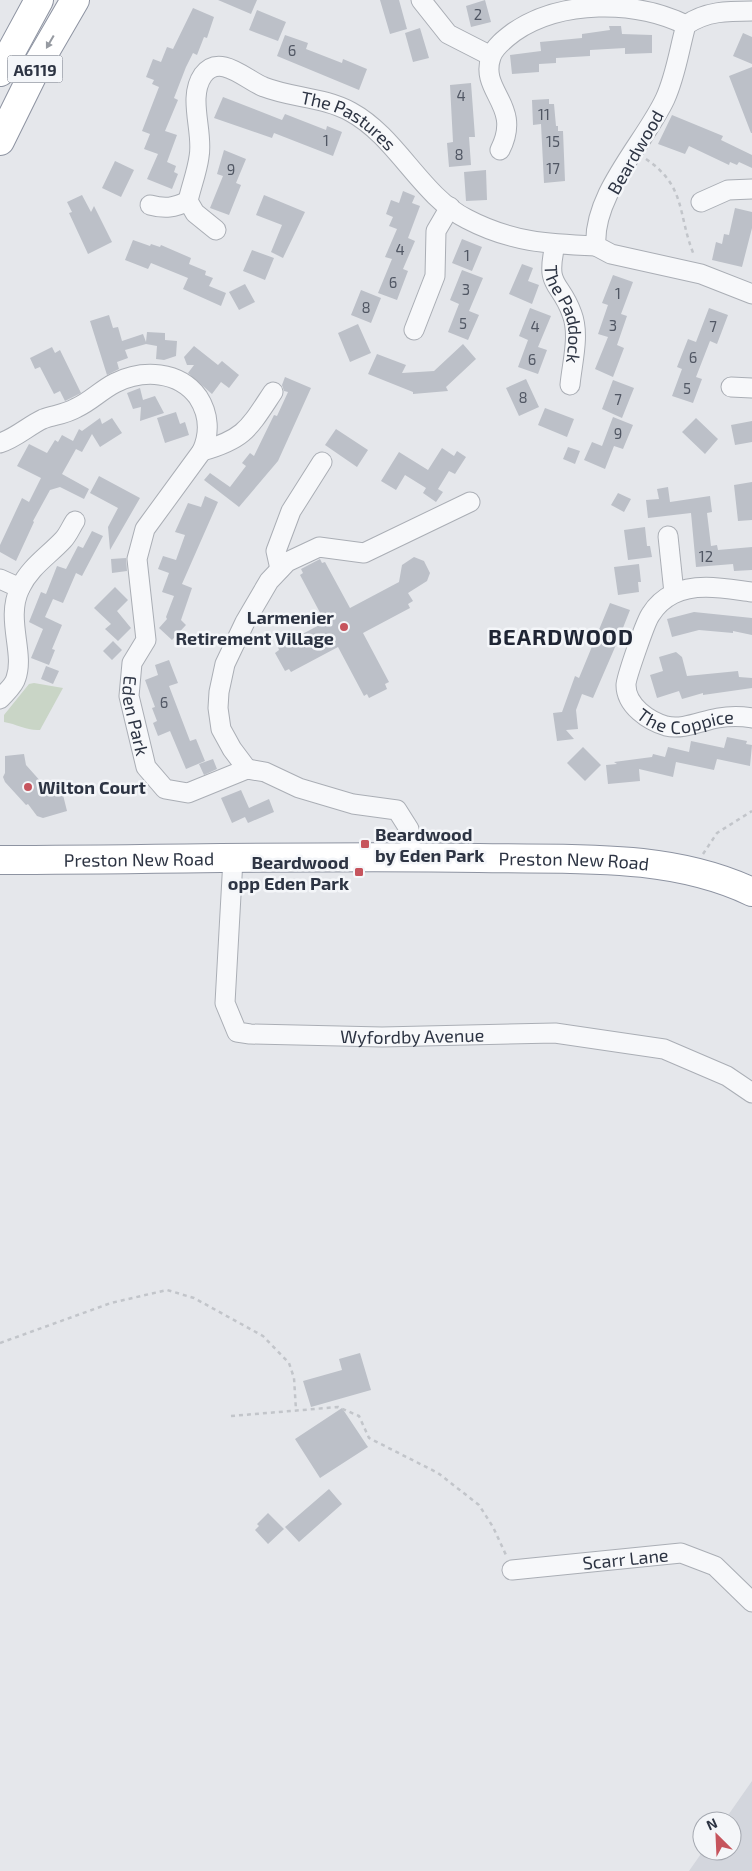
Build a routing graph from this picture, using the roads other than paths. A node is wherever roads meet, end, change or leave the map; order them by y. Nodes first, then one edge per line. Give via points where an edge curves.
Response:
1 (40, 0) edge
2 (74, 0) edge
3 (421, 0) edge
4 (562, 3) edge
5 (642, 3) edge
6 (752, 12) edge
7 (686, 25) junction
8 (491, 56) junction
9 (0, 72) edge
10 (0, 141) edge
11 (500, 150) dead end
12 (752, 189) edge
13 (188, 201) junction
14 (701, 202) dead end
15 (150, 205) dead end
16 (450, 207) junction
17 (216, 230) dead end
18 (555, 245) junction
19 (596, 246) junction
20 (752, 294) edge
21 (414, 330) dead end
22 (570, 384) dead end
23 (731, 387) dead end
24 (752, 388) edge
25 (272, 392) dead end
26 (0, 443) edge
27 (202, 451) junction
28 (322, 462) dead end
29 (470, 502) dead end
30 (75, 521) dead end
31 (668, 536) dead end
32 (280, 569) junction
33 (0, 579) edge
34 (20, 588) junction
35 (752, 592) edge
36 (674, 593) junction
37 (0, 699) edge
38 (752, 718) edge
39 (247, 769) junction
40 (411, 857) junction
41 (0, 860) edge
42 (233, 860) junction
43 (752, 892) edge
44 (752, 1093) edge
45 (512, 1570) road end
46 (752, 1602) edge

1 - 9 highway, A6119
2 -> 10 highway, A6119
3 - 8 street via 448,34
4 - 5 street
4 - 8 street via 520,27
5 - 7 street
6 - 7 street via 712,13 697,17
7 - 19 street, Beardwood via 675,75 664,101 622,167 594,231
8 - 11 street via 489,73 507,118 506,137
12 - 14 street via 728,190
13 - 15 street via 176,207
13 - 16 street, The Pastures via 201,139 197,91 203,75 223,67 264,87 352,112 386,140
13 - 17 street via 195,213
16 - 18 street, The Pastures via 489,229 515,238
16 - 21 street via 436,231 435,276
18 - 19 street, The Pastures
18 - 22 street, The Paddock via 550,266 554,284 572,314 575,333
19 - 20 street via 611,254 701,274
23 - 24 street
25 - 27 street via 240,437
26 - 27 street, Eden Park via 14,439 42,420 76,409 116,383 149,375 173,376 192,389 203,404 208,439
27 - 39 street, Eden Park via 146,529 137,559 146,640 132,663 129,696 146,767 165,789 188,792
28 - 32 street via 291,511 276,551
29 - 32 street via 364,553 319,547 287,562
30 - 34 street via 63,540 38,561
31 - 36 street
32 - 39 street via 269,581 245,622 225,664 219,692 221,729
33 - 34 street
34 - 37 street via 14,608 19,668 16,681
35 - 36 street, The Coppice via 704,587
36 - 38 street, The Coppice via 650,615 626,685 632,704 642,714 666,726 680,727 739,716
39 - 40 street via 265,772 299,788 354,804 397,810 409,829
40 - 42 highway, Preston New Road
40 - 43 highway, Preston New Road via 614,860 693,870
41 - 42 highway, Preston New Road
42 - 44 street, Wyfordby Avenue via 225,1002 238,1032 382,1037 555,1033 664,1049 727,1076
45 - 46 street, Scarr Lane via 681,1553 715,1566

